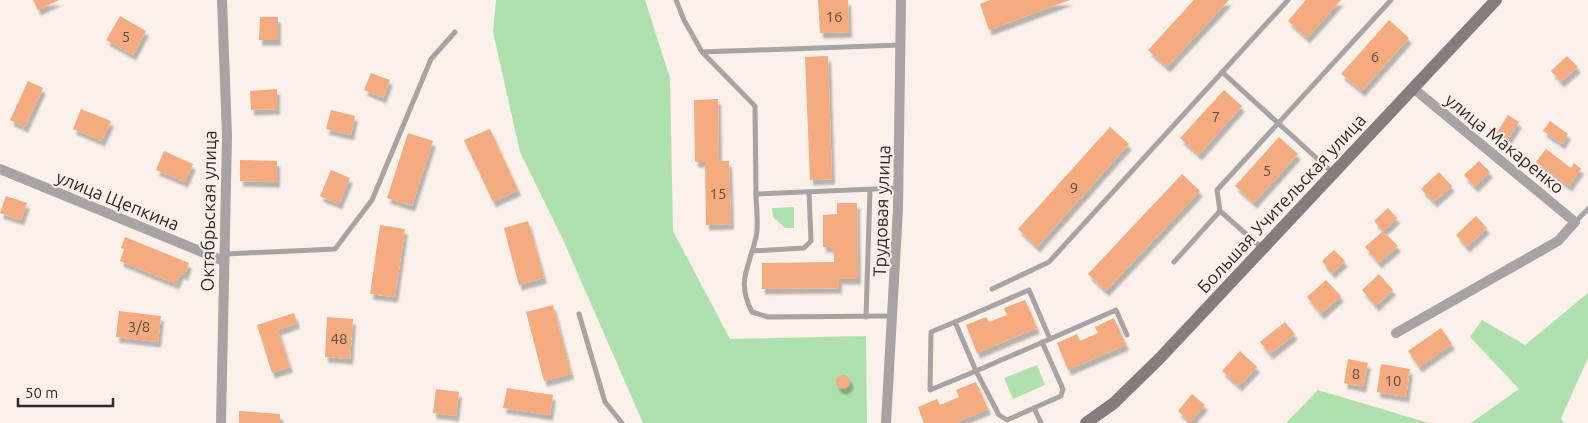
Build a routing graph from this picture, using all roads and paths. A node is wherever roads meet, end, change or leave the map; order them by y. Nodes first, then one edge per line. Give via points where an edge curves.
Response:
1 (222, 0) edge
2 (676, 0) edge
3 (901, 0) edge
4 (1288, 0) edge
5 (1391, 0) edge
6 (1496, 0) edge
7 (455, 32) dead end
8 (900, 45) junction
9 (702, 52) junction
10 (1222, 72) junction
11 (1413, 88) junction
12 (1278, 122) junction
13 (0, 169) edge
14 (1333, 173) junction
15 (898, 188) junction
16 (870, 190) junction
17 (809, 192) junction
18 (756, 194) junction
19 (1588, 209) edge
20 (1220, 211) junction
21 (1575, 222) junction
22 (1263, 248) junction
23 (752, 251) junction
24 (224, 258) junction
25 (1174, 262) dead end
26 (992, 289) dead end
27 (579, 314) dead end
28 (894, 316) junction
29 (866, 317) junction
30 (955, 322) junction
31 (1396, 333) dead end
32 (1127, 335) dead end
33 (1050, 339) junction
34 (1042, 342) junction
35 (976, 370) junction
36 (1034, 408) junction
37 (221, 423) edge
38 (622, 423) edge
39 (886, 423) edge
40 (1041, 423) edge
41 (1086, 423) edge

1 - 24 street, Октябрьская улица via 227,136
2 - 9 lane
3 - 8 street, Трудовая улица
4 - 10 lane
5 - 12 lane
6 - 11 main road, Большая Учительская улица
7 - 24 lane via 431,59 372,200 335,249
8 - 9 lane
8 - 15 street, Трудовая улица
9 - 18 lane via 755,106
10 - 12 lane
10 - 26 lane via 1049,262
11 - 14 main road, Большая Учительская улица
11 - 21 street, улица Макаренко
12 - 14 lane
12 - 20 lane via 1217,190
13 - 24 street, улица Щепкина
14 - 22 main road, Большая Учительская улица
15 - 16 lane
15 - 28 street, Трудовая улица
16 - 17 lane
16 - 29 lane
17 - 18 lane
17 - 23 lane via 811,241 804,248
18 - 23 lane via 757,235
19 - 21 lane
20 - 22 lane
20 - 25 lane
21 - 31 street via 1558,241
22 - 41 main road, Большая Учительская улица via 1114,403
23 - 29 lane via 744,277 744,297 752,312 768,317
24 - 37 street, Октябрьская улица
27 - 38 lane via 604,402
28 - 29 lane
28 - 39 street, Трудовая улица
30 - 33 lane via 1029,290
30 - 35 lane
30 - 35 lane via 931,332 930,390
32 - 33 lane via 1116,310
33 - 34 lane
34 - 35 lane
34 - 36 lane via 1063,389 1062,396
35 - 36 lane via 999,415 1007,420
36 - 40 lane

